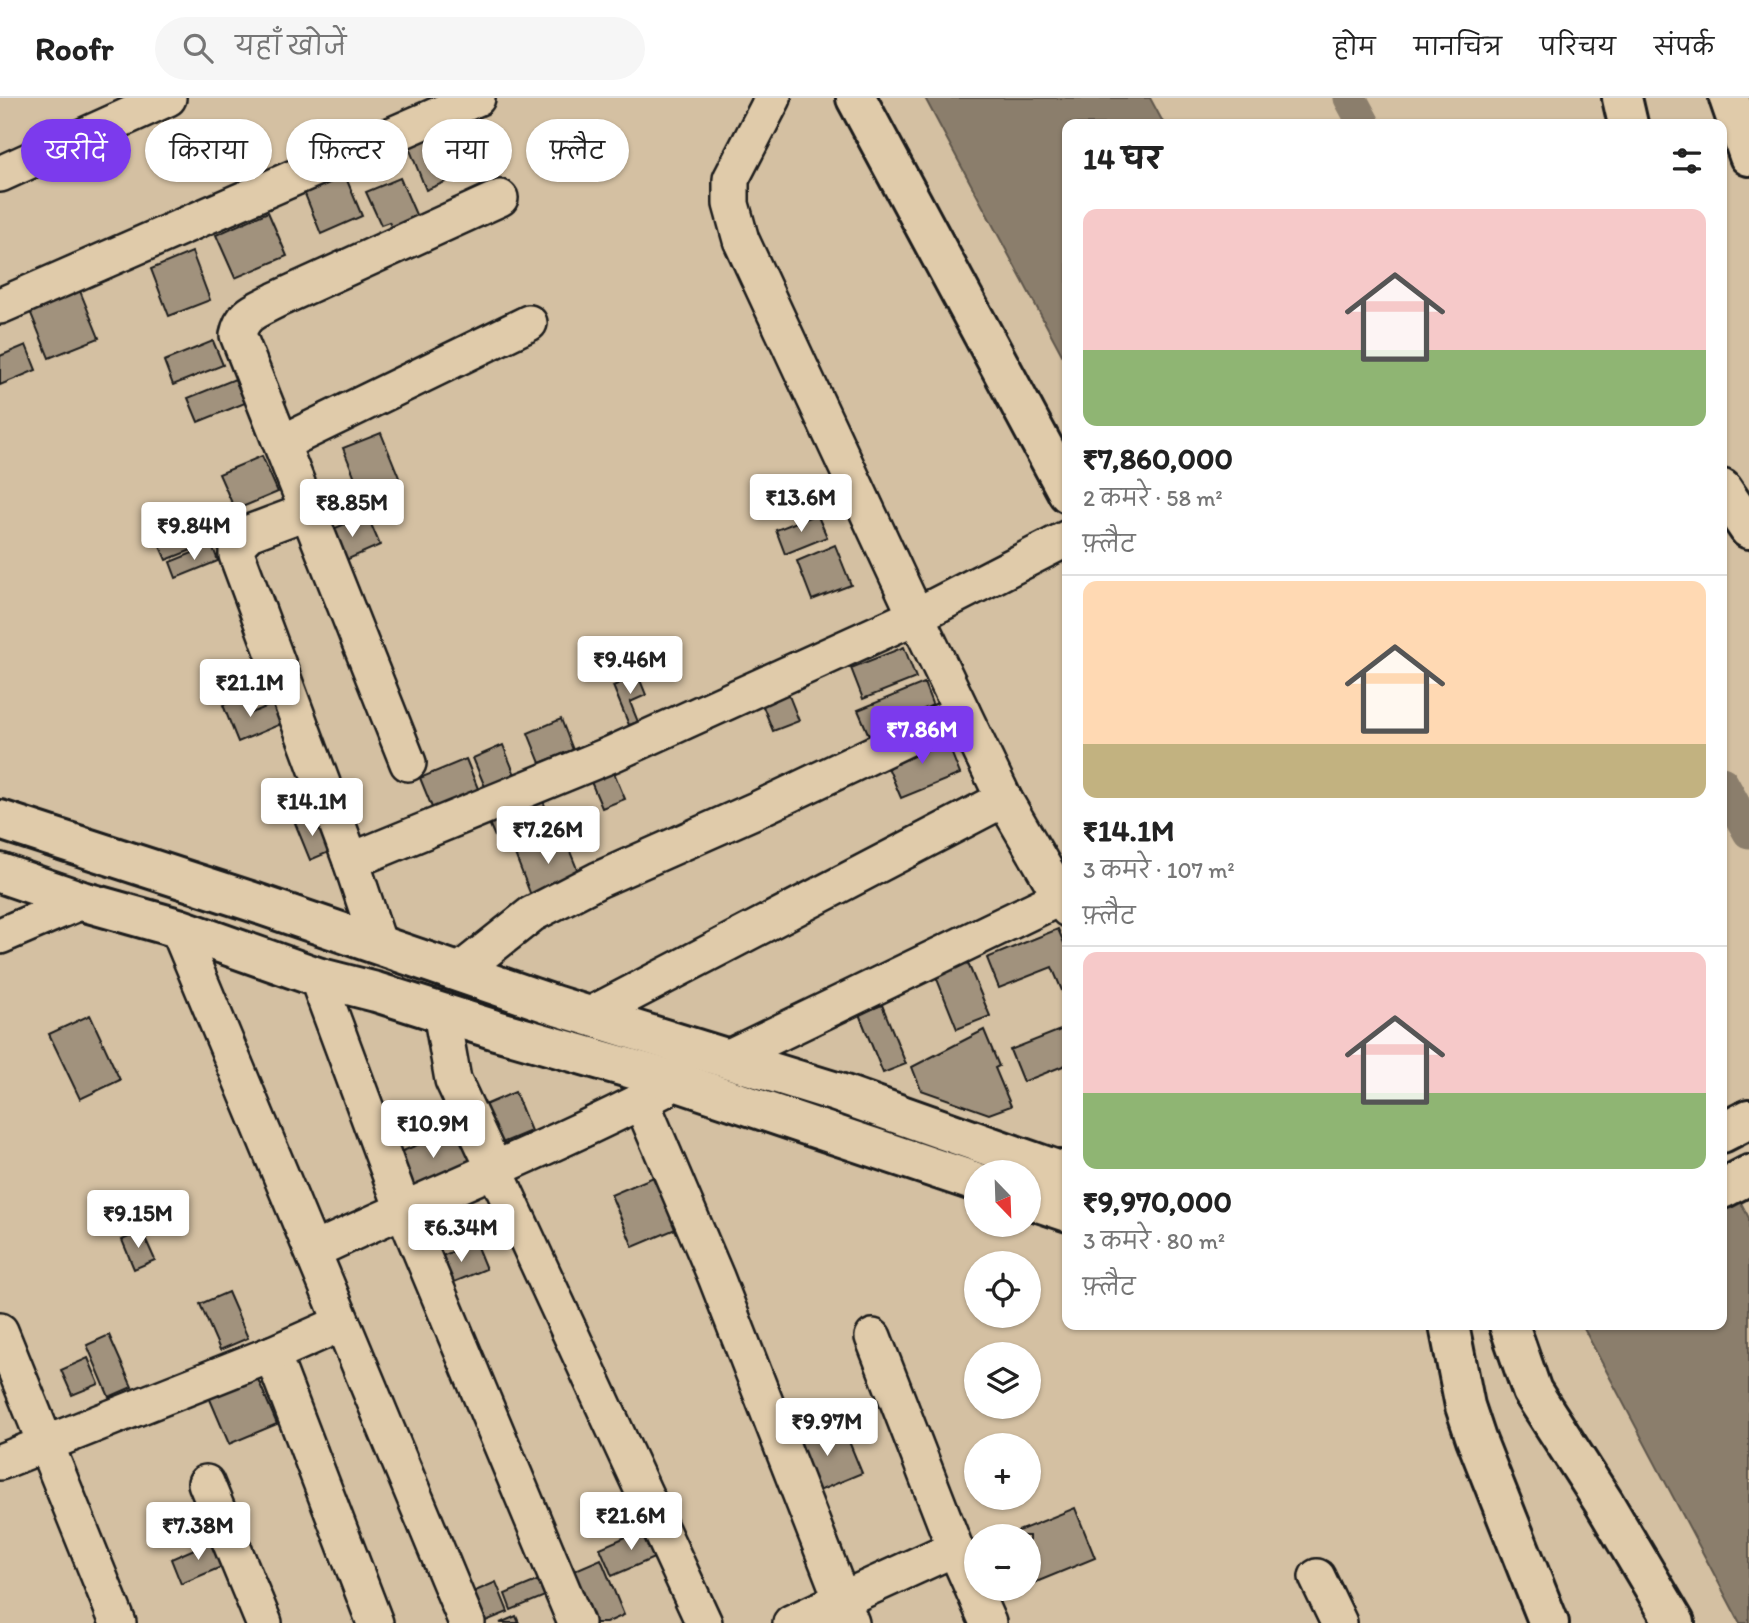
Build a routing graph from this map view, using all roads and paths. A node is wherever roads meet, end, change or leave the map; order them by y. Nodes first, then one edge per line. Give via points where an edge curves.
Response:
1 (168, 98) edge
2 (477, 98) edge
3 (773, 98) edge
4 (856, 98) edge
5 (1622, 98) edge
6 (1729, 98) edge
7 (1627, 119) edge
8 (1749, 156) edge
9 (0, 174) edge
10 (500, 198) dead end
11 (0, 306) edge
12 (529, 323) dead end
13 (282, 443) junction
14 (1062, 482) edge
15 (1727, 496) edge
16 (308, 511) junction
17 (1749, 529) edge
18 (1062, 541) edge
19 (916, 615) junction
20 (962, 712) junction
21 (408, 762) dead end
22 (1004, 799) junction
23 (0, 820) edge
24 (351, 861) junction
25 (0, 873) edge
26 (1062, 900) edge
27 (82, 901) junction
28 (1062, 904) edge
29 (178, 929) junction
30 (0, 936) edge
31 (379, 945) junction
32 (459, 972) junction
33 (317, 977) junction
34 (441, 1012) junction
35 (589, 1016) junction
36 (727, 1058) junction
37 (678, 1082) junction
38 (641, 1101) junction
39 (1749, 1119) edge
40 (1727, 1130) edge
41 (495, 1170) junction
42 (1062, 1172) edge
43 (1749, 1175) edge
44 (964, 1178) edge
45 (1727, 1186) edge
46 (1041, 1203) edge
47 (403, 1209) junction
48 (1062, 1210) edge
49 (313, 1251) junction
50 (342, 1323) junction
51 (1450, 1330) edge
52 (1511, 1330) edge
53 (0, 1331) edge
54 (873, 1337) dead end
55 (272, 1354) junction
56 (46, 1445) junction
57 (0, 1462) edge
58 (206, 1483) dead end
59 (955, 1548) junction
60 (1317, 1577) dead end
61 (846, 1612) edge
62 (118, 1623) edge
63 (264, 1623) edge
64 (375, 1623) edge
65 (467, 1623) edge
66 (576, 1623) edge
67 (704, 1623) edge
68 (791, 1623) edge
69 (988, 1623) edge
70 (1339, 1623) edge
71 (1549, 1623) edge
72 (1675, 1623) edge

1 - 9 street
2 - 11 street
3 - 19 street via 731,179 731,204 741,240
4 - 14 main road
5 - 7 main road
6 - 8 main road
10 - 13 street via 276,300 240,323 240,344
12 - 13 street
13 - 16 street
15 - 17 main road
16 - 21 street
16 - 24 street via 248,533 237,545 237,555
18 - 19 street
19 - 20 street
19 - 24 street via 612,754
20 - 22 street
20 - 32 street via 532,914
22 - 26 street
22 - 35 street
23 - 31 main road
24 - 31 street
25 - 27 main road
27 - 29 main road
27 - 30 street
28 - 36 street
29 - 33 main road
29 - 49 street
31 - 32 main road
32 - 35 main road
33 - 34 main road
33 - 47 street
34 - 37 main road
34 - 41 street via 453,1080
35 - 36 main road
36 - 42 main road
37 - 38 street
37 - 44 main road
38 - 41 street
38 - 61 street via 716,1277
39 - 40 main road
41 - 47 street
41 - 67 street
43 - 45 main road
46 - 48 main road
47 - 49 street
47 - 66 street
49 - 50 street
50 - 55 street
50 - 65 street
51 - 71 main road via 1472,1428
52 - 72 main road via 1532,1391
53 - 56 street
54 - 59 street
55 - 56 street
55 - 64 street
56 - 57 street
56 - 62 street
58 - 63 street
59 - 61 street
59 - 69 street
60 - 70 street
61 - 68 street

